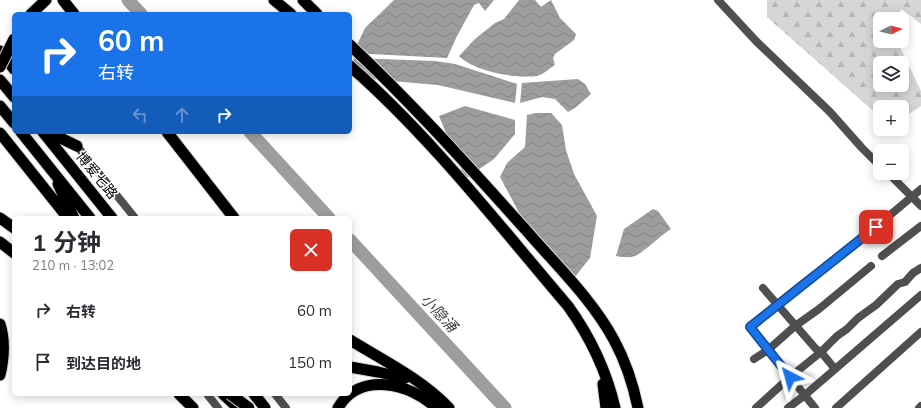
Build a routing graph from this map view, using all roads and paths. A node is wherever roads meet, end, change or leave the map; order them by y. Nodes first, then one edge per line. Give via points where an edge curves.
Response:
1 (46, 0) edge
2 (63, 0) edge
3 (274, 0) edge
4 (303, 0) edge
5 (718, 0) edge
6 (33, 12) edge
7 (72, 12) edge
8 (289, 12) edge
9 (315, 12) edge
10 (12, 43) edge
11 (352, 47) edge
12 (0, 52) edge
13 (0, 67) edge
14 (12, 67) edge
15 (352, 68) edge
16 (0, 80) edge
17 (12, 95) edge
18 (0, 106) edge
19 (12, 121) edge
20 (0, 133) edge
21 (23, 134) edge
22 (45, 134) edge
23 (52, 134) edge
24 (67, 134) edge
25 (169, 134) edge
26 (76, 146) junction
27 (873, 159) edge
28 (51, 169) junction
29 (895, 180) edge
30 (921, 189) edge
31 (912, 197) junction
32 (921, 206) edge
33 (66, 216) edge
34 (73, 216) edge
35 (88, 216) edge
36 (110, 216) edge
37 (133, 216) edge
38 (232, 216) edge
39 (0, 218) edge
40 (921, 226) edge
41 (12, 227) edge
42 (0, 242) edge
43 (12, 252) edge
44 (882, 256) dead end
45 (871, 266) dead end
46 (921, 268) edge
47 (763, 288) dead end
48 (921, 295) edge
49 (777, 305) junction
50 (0, 324) edge
51 (795, 326) junction
52 (921, 332) edge
53 (352, 341) edge
54 (768, 350) junction
55 (596, 352) junction
56 (821, 352) junction
57 (754, 359) dead end
58 (352, 367) edge
59 (835, 369) junction
60 (0, 375) edge
61 (790, 377) junction
62 (421, 384) junction
63 (352, 394) edge
64 (805, 395) junction
65 (181, 396) edge
66 (209, 396) edge
67 (225, 396) edge
68 (232, 396) edge
69 (233, 396) edge
70 (256, 396) edge
71 (277, 396) edge
72 (348, 396) edge
73 (193, 408) edge
74 (218, 408) edge
75 (238, 408) edge
76 (242, 408) edge
77 (249, 408) edge
78 (265, 408) edge
79 (286, 408) edge
80 (338, 408) edge
81 (436, 408) edge
82 (449, 408) edge
83 (606, 408) edge
84 (615, 408) edge
85 (638, 408) edge
86 (756, 408) edge
87 (788, 408) edge
88 (815, 408) edge
89 (836, 408) edge

1 - 6 highway
2 - 7 highway
3 - 8 highway
4 - 9 highway
5 - 27 street via 756,41 797,78
10 - 13 highway, bridge
11 - 85 highway via 405,98 466,163 594,308 624,358 632,379
12 - 14 highway
15 - 55 highway via 390,102 455,173 568,306
16 - 17 highway
18 - 19 highway
20 - 33 highway
21 - 28 highway
22 - 36 highway, 博爱七路
23 - 26 highway
24 - 26 highway
25 - 38 highway
26 - 37 street
28 - 34 highway
28 - 35 highway
29 - 31 street
30 - 31 street
31 - 32 street
31 - 49 street
39 - 41 highway
40 - 44 street
42 - 43 highway
45 - 51 street
46 - 56 street via 898,284
47 - 49 street
48 - 59 street
49 - 51 street
49 - 54 street via 750,327
50 - 60 highway via 4,337
51 - 54 street
51 - 56 street
52 - 89 street
53 - 62 highway
54 - 57 street
54 - 61 street
55 - 83 highway
55 - 84 highway via 606,375
56 - 59 street
56 - 61 street
58 - 62 highway via 394,375
59 - 64 street
61 - 64 street
61 - 86 street
62 - 82 highway
63 - 81 highway via 377,384 398,386 410,390
64 - 87 street
64 - 88 street
65 - 73 highway
66 - 74 street
67 - 75 highway
68 - 76 highway
69 - 77 highway, bridge
70 - 78 highway
71 - 79 street
72 - 80 highway

